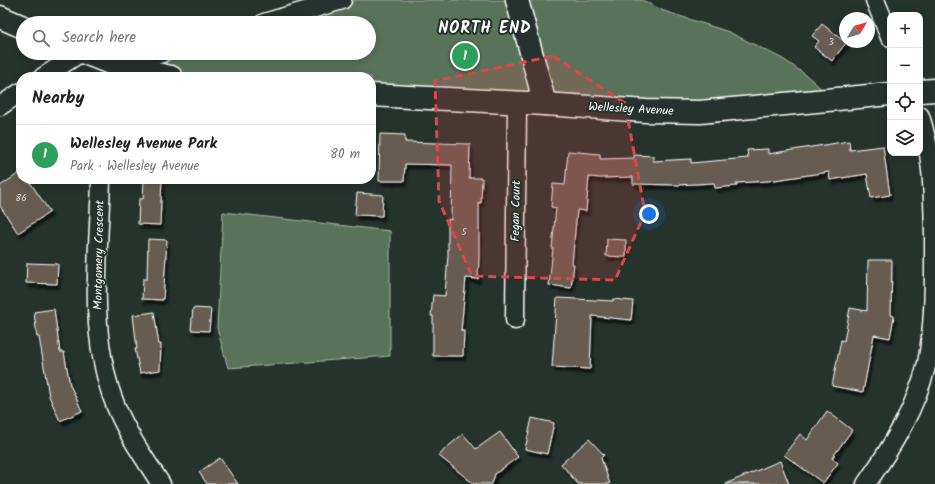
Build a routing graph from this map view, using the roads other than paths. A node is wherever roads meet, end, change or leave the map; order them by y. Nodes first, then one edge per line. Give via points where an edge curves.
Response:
1 (342, 0) edge
2 (517, 0) edge
3 (875, 0) edge
4 (288, 16) edge
5 (0, 17) edge
6 (16, 24) edge
7 (887, 30) edge
8 (70, 60) edge
9 (97, 60) edge
10 (144, 60) edge
11 (117, 71) edge
12 (52, 72) edge
13 (935, 90) edge
14 (923, 91) edge
15 (887, 94) edge
16 (16, 95) edge
17 (376, 95) edge
18 (517, 103) junction
19 (545, 104) junction
20 (0, 106) edge
21 (921, 120) edge
22 (101, 184) edge
23 (515, 320) dead end
24 (161, 484) edge
25 (866, 484) edge

1 - 4 street
2 - 19 street
3 - 7 street
5 - 6 street
8 - 12 street
9 - 11 street
10 - 11 street
13 - 14 street
15 - 19 street, Wellesley Avenue via 700,112
16 - 20 street
17 - 18 street, Wellesley Avenue
18 - 19 street, Wellesley Avenue
18 - 23 street, Fegan Court
21 - 25 street via 930,156 933,187 932,330 927,362 915,401 899,433
22 - 24 street, Montgomery Crescent via 96,299 105,370 112,397 122,418

